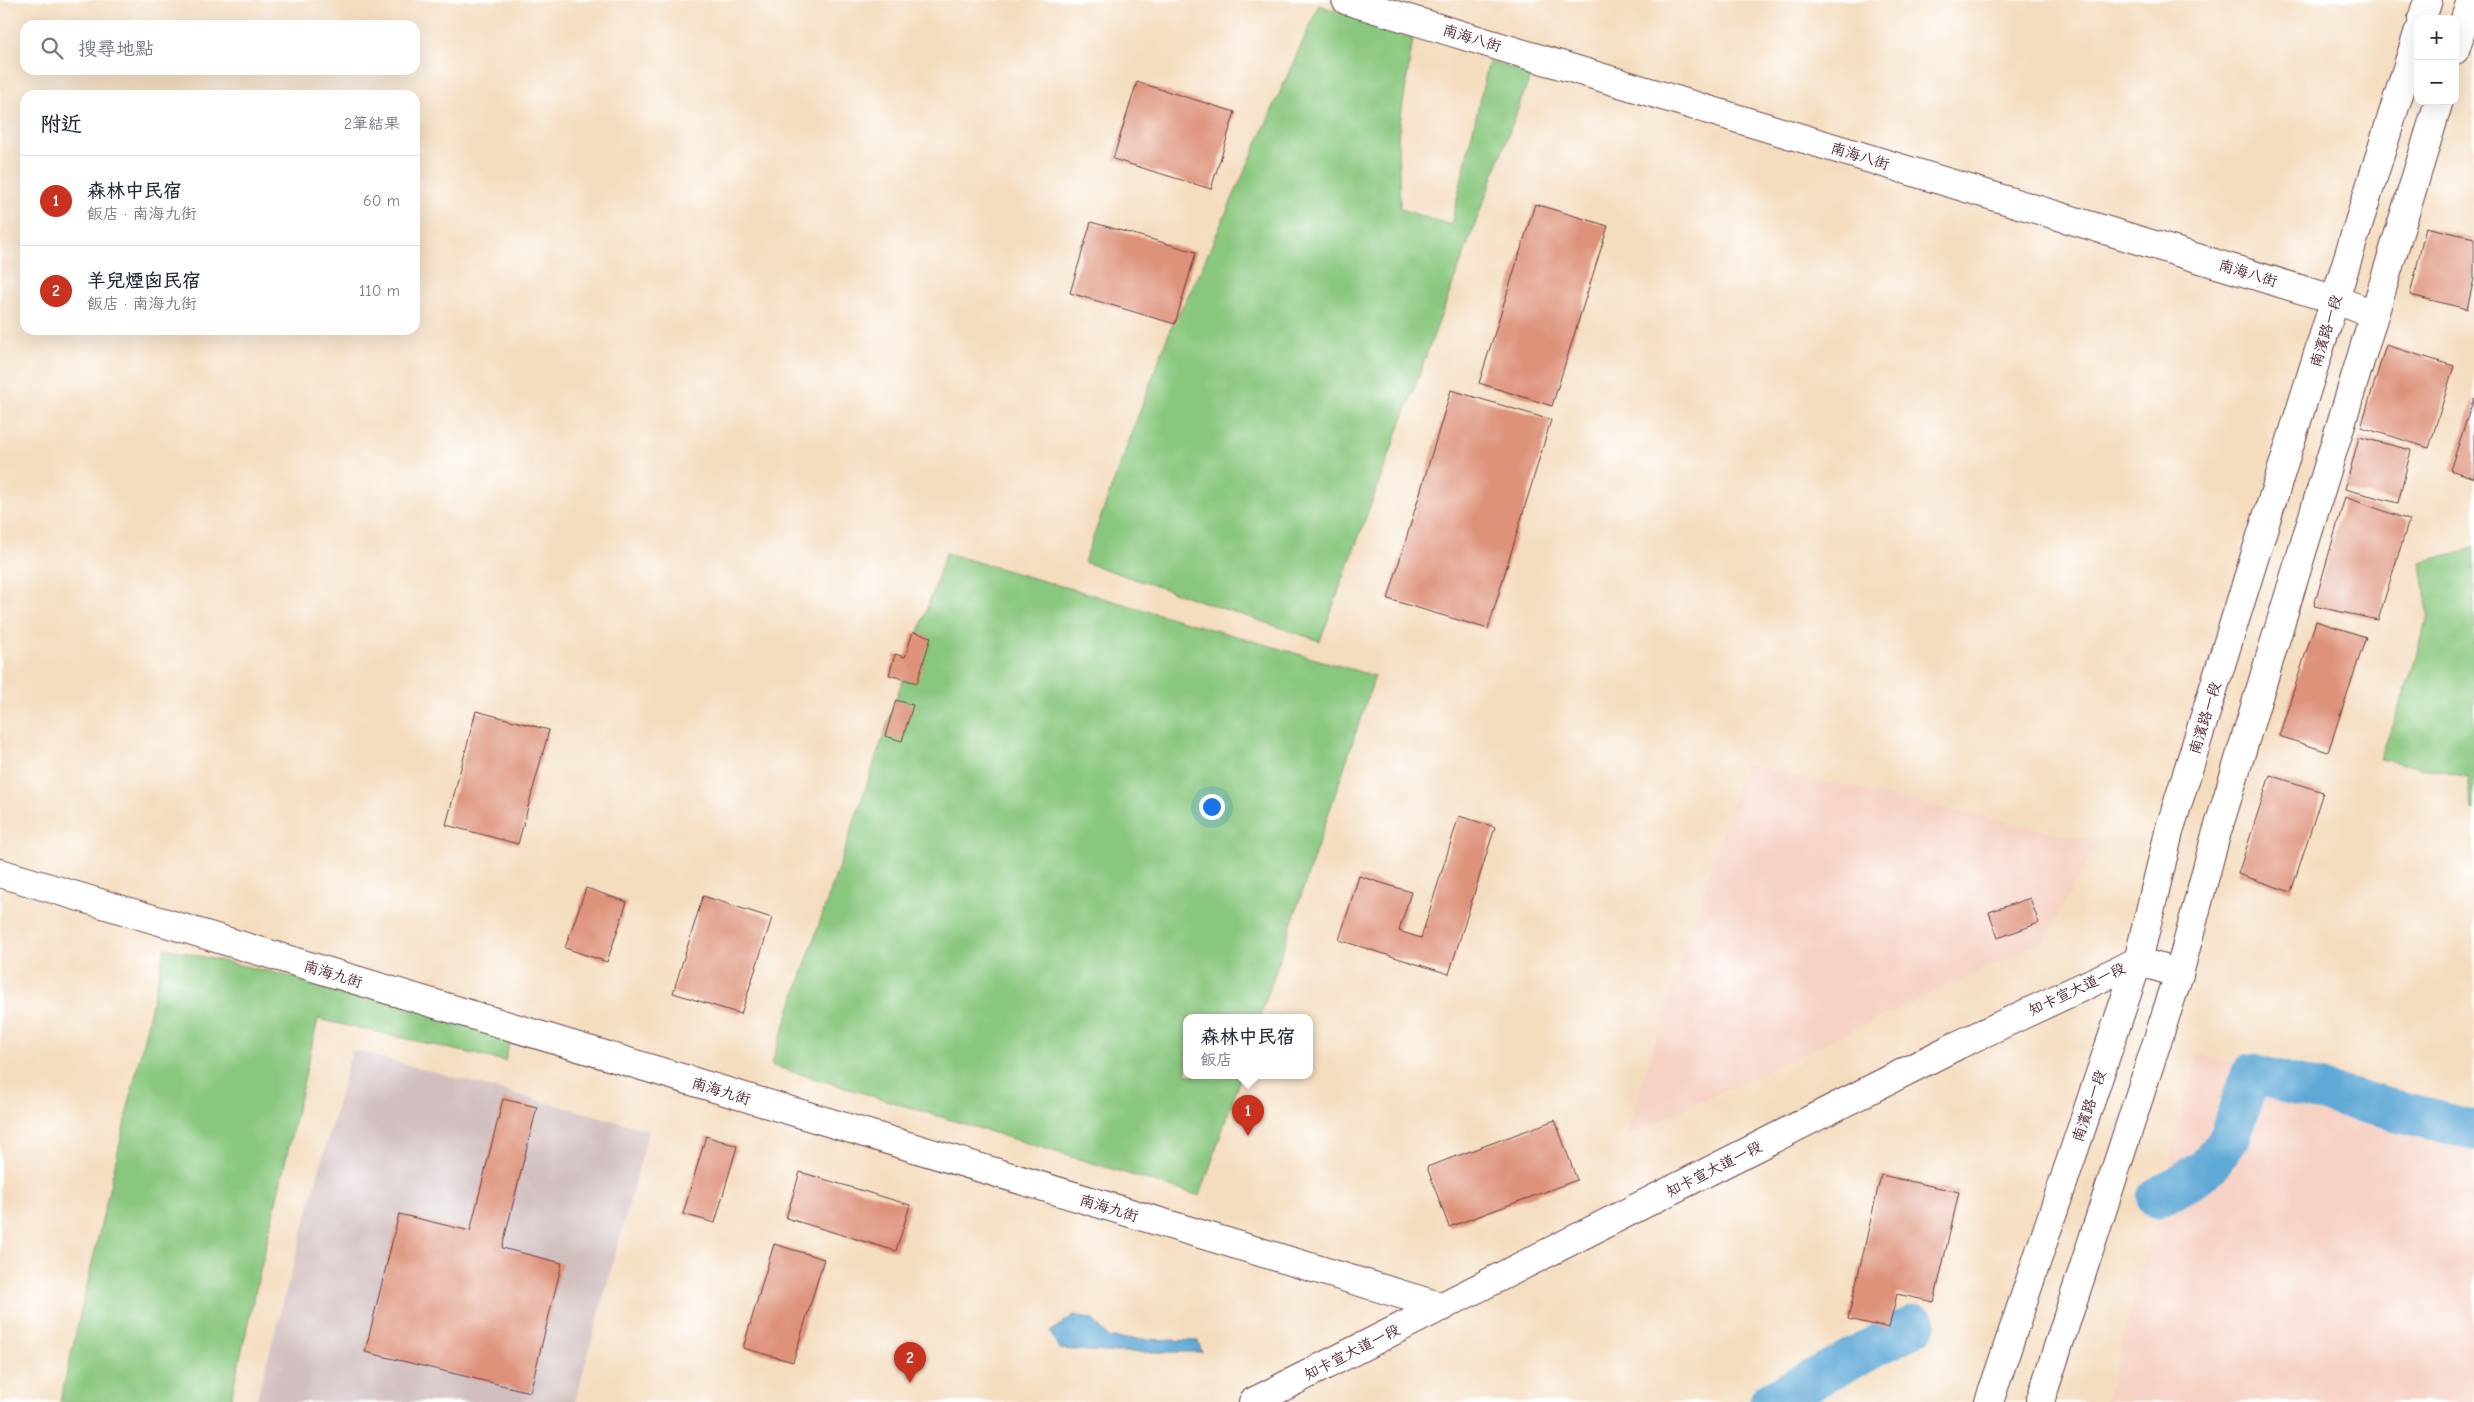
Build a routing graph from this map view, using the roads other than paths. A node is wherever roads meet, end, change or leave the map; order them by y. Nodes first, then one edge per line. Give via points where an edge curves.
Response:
1 (1346, 0) edge
2 (2428, 0) edge
3 (2471, 0) edge
4 (2423, 15) edge
5 (2459, 38) edge
6 (2414, 45) edge
7 (2439, 105) edge
8 (2336, 300) junction
9 (2374, 314) junction
10 (0, 873) edge
11 (2138, 961) junction
12 (2179, 974) junction
13 (1443, 1307) junction
14 (1253, 1402) edge
15 (1990, 1402) edge
16 (2040, 1402) edge

1 - 8 street, 南海八街
2 - 4 street
3 - 5 street
6 - 8 street, 南濱路一段
7 - 9 street
8 - 9 street, 南海八街
8 - 11 street, 南濱路一段 via 2170,828
9 - 12 street via 2214,842
10 - 13 street, 南海九街
11 - 12 street, 知卡宣大道一段
11 - 13 street, 知卡宣大道一段 via 1958,1045
11 - 15 street, 南濱路一段
12 - 16 street
13 - 14 street, 知卡宣大道一段

